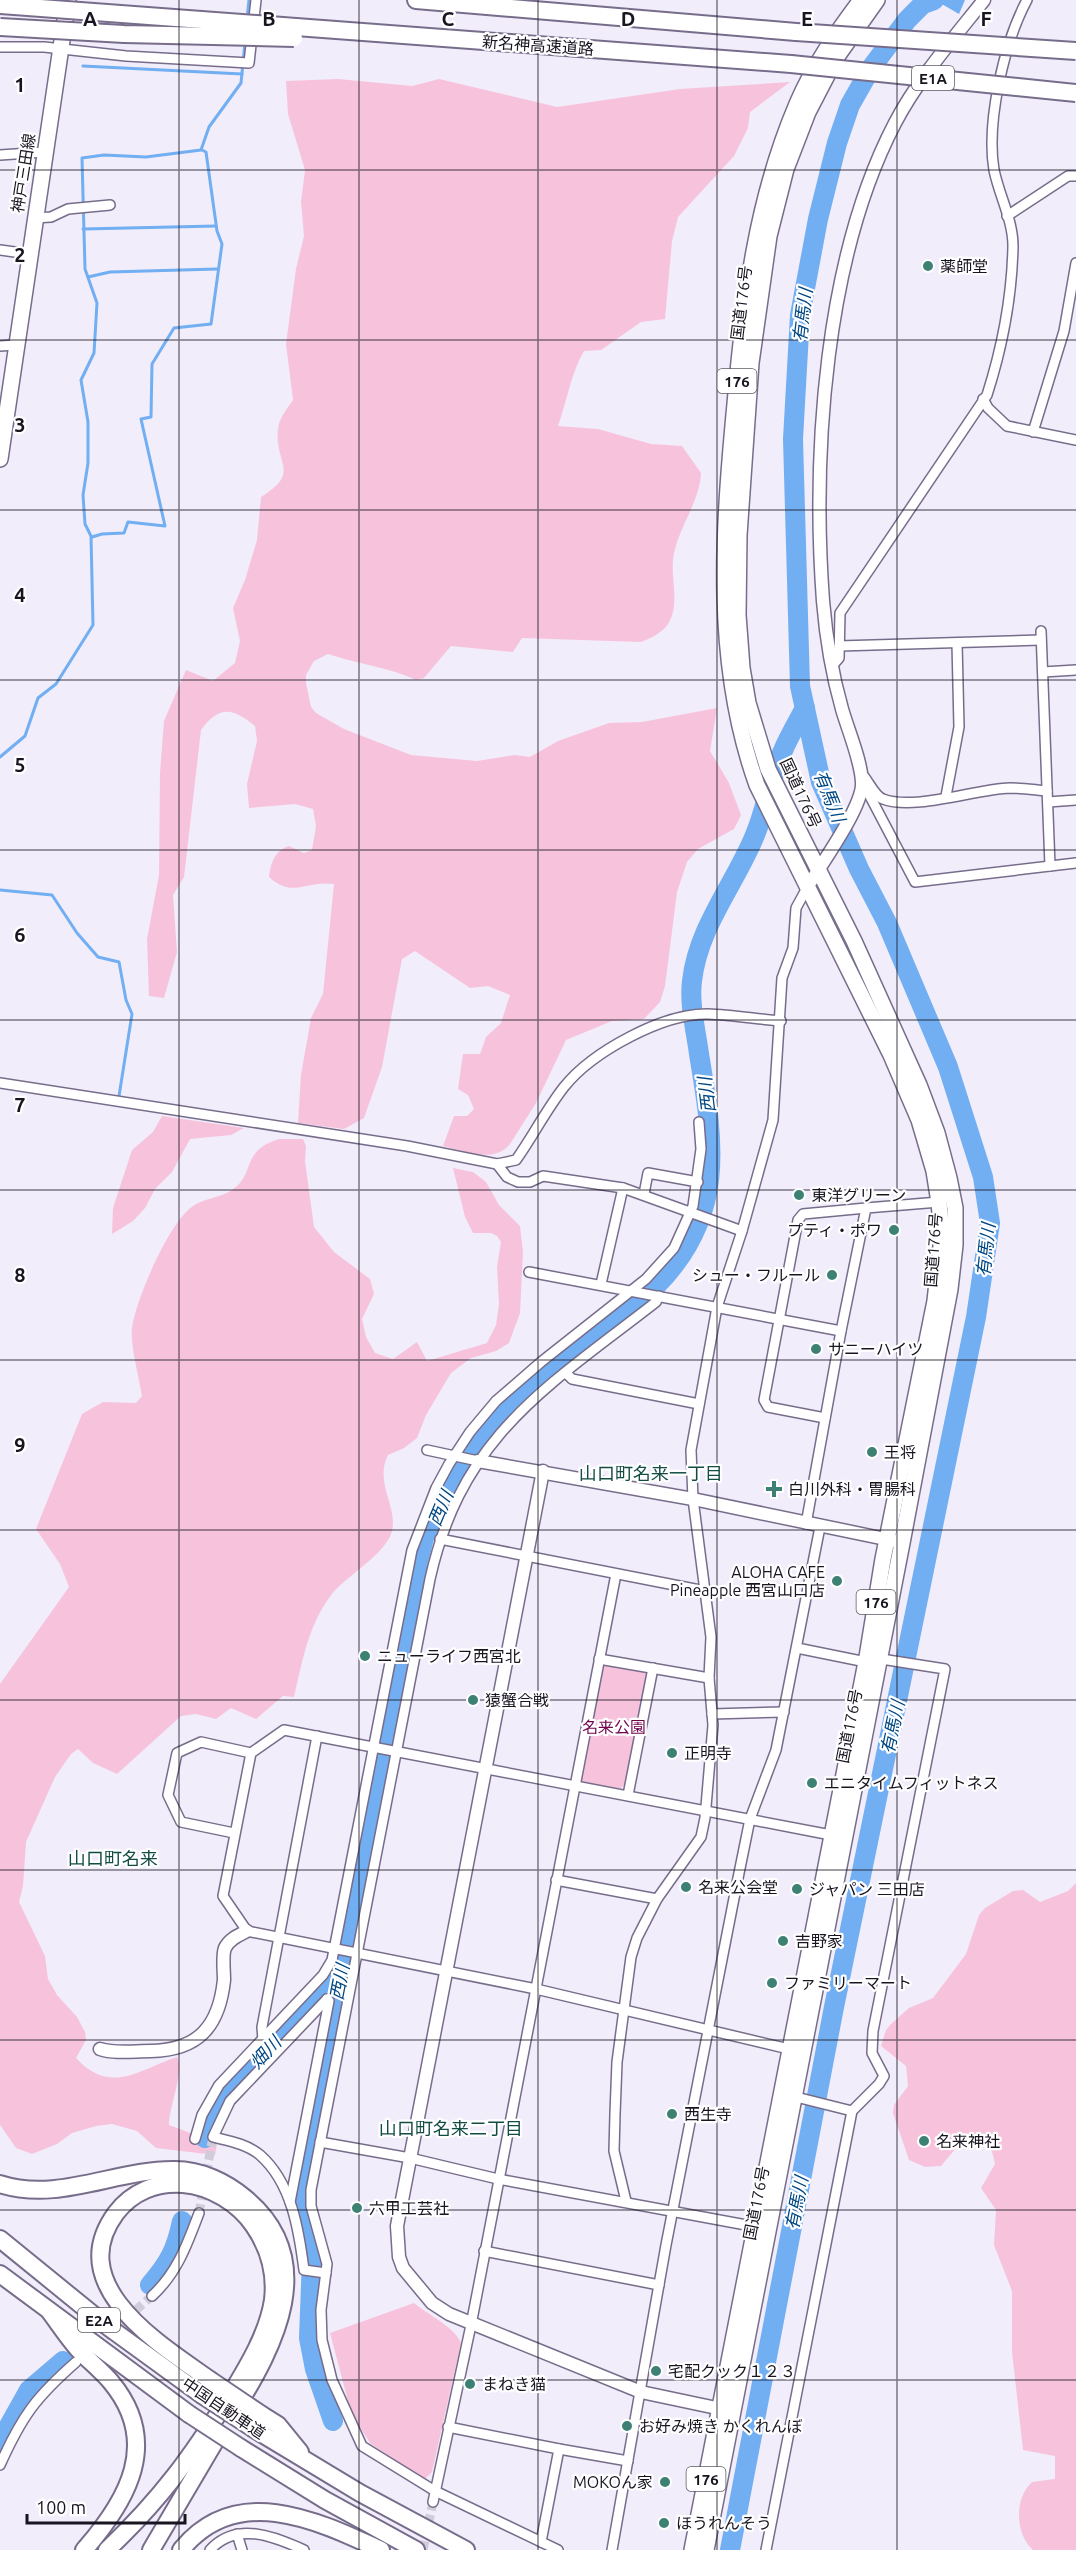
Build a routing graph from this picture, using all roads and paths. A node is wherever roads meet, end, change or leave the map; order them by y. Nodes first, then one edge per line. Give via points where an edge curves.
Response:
1 (68, 0) edge
2 (256, 0) edge
3 (416, 0) edge
4 (861, 0) edge
5 (877, 0) edge
6 (984, 0) edge
7 (1027, 0) edge
8 (0, 5) edge
9 (0, 27) edge
10 (295, 33) junction
11 (0, 47) edge
12 (60, 50) junction
13 (1076, 51) edge
14 (1076, 93) edge
15 (44, 152) junction
16 (0, 155) edge
17 (1076, 176) edge
18 (110, 205) dead end
19 (1007, 216) junction
20 (34, 218) junction
21 (0, 250) edge
22 (29, 254) junction
23 (1076, 263) edge
24 (8, 345) edge
25 (983, 399) junction
26 (1033, 432) junction
27 (1076, 440) edge
28 (0, 459) edge
29 (957, 643) junction
30 (840, 646) junction
31 (832, 666) junction
32 (1076, 670) edge
33 (1043, 672) junction
34 (860, 783) junction
35 (1047, 791) junction
36 (946, 796) junction
37 (1076, 800) edge
38 (1048, 802) junction
39 (1076, 863) edge
40 (1050, 866) junction
41 (818, 869) junction
42 (807, 886) junction
43 (781, 1021) junction
44 (0, 1083) edge
45 (699, 1122) dead end
46 (497, 1164) junction
47 (698, 1182) junction
48 (623, 1188) junction
49 (644, 1194) junction
50 (939, 1202) junction
51 (866, 1208) junction
52 (691, 1212) junction
53 (742, 1231) junction
54 (529, 1272) dead end
55 (601, 1284) junction
56 (630, 1290) junction
57 (659, 1296) junction
58 (717, 1307) junction
59 (780, 1319) junction
60 (841, 1331) junction
61 (566, 1373) junction
62 (699, 1404) junction
63 (825, 1418) junction
64 (427, 1450) dead end
65 (453, 1456) junction
66 (478, 1461) junction
67 (543, 1471) junction
68 (693, 1499) junction
69 (806, 1524) junction
70 (820, 1527) junction
71 (440, 1539) junction
72 (895, 1541) junction
73 (526, 1556) junction
74 (616, 1574) junction
75 (705, 1591) junction
76 (797, 1648) junction
77 (599, 1659) junction
78 (875, 1660) junction
79 (653, 1668) junction
80 (709, 1678) junction
81 (784, 1712) junction
82 (712, 1714) junction
83 (317, 1736) junction
84 (374, 1746) junction
85 (396, 1750) junction
86 (251, 1753) junction
87 (485, 1767) junction
88 (574, 1784) junction
89 (628, 1795) junction
90 (706, 1809) junction
91 (750, 1819) junction
92 (234, 1833) junction
93 (831, 1834) junction
94 (556, 1880) junction
95 (657, 1899) junction
96 (247, 1931) junction
97 (279, 1939) junction
98 (336, 1951) junction
99 (355, 1955) junction
100 (445, 1972) junction
101 (536, 1989) junction
102 (623, 2010) junction
103 (708, 2032) junction
104 (264, 2041) junction
105 (100, 2049) dead end
106 (274, 2051) junction
107 (798, 2052) junction
108 (801, 2098) junction
109 (852, 2111) junction
110 (195, 2139) dead end
111 (320, 2142) junction
112 (410, 2158) junction
113 (498, 2179) junction
114 (0, 2184) edge
115 (626, 2201) junction
116 (290, 2202) junction
117 (674, 2211) junction
118 (199, 2213) tunnel mouth
119 (757, 2227) junction
120 (0, 2240) edge
121 (484, 2251) junction
122 (324, 2273) junction
123 (0, 2274) edge
124 (659, 2285) junction
125 (152, 2296) tunnel mouth
126 (50, 2312) junction
127 (471, 2325) junction
128 (76, 2362) dead end
129 (206, 2387) junction
130 (641, 2392) junction
131 (728, 2411) junction
132 (448, 2427) junction
133 (560, 2449) junction
134 (628, 2460) junction
135 (0, 2465) edge
136 (435, 2491) junction
137 (433, 2502) tunnel mouth
138 (237, 2534) junction
139 (541, 2542) junction
140 (84, 2550) edge
141 (107, 2550) edge
142 (151, 2550) edge
143 (181, 2550) edge
144 (210, 2550) edge
145 (242, 2550) edge
146 (304, 2550) edge
147 (381, 2550) edge
148 (416, 2550) edge
149 (466, 2550) edge
150 (558, 2550) edge
151 (612, 2550) edge
152 (692, 2550) edge
153 (706, 2550) edge
154 (766, 2550) edge

1 - 12 main road, 神戸三田線
2 - 12 street via 249,63
3 - 13 highway, 新名神高速道路 / E1A, bridge
4 - 42 main road, 国道176号 / 176 via 832,39 797,103 767,189 743,316 726,525 726,638 732,697 757,785
5 - 41 main road, 国道176号 / 176 via 836,58 808,112 786,169 761,278 739,535 742,668 759,741 783,803
6 - 31 street via 946,47 896,122 865,191 842,273 824,411 819,534
7 - 19 street via 1003,66 995,108 994,169
8 - 10 highway, 新名神高速道路 / E1A, bridge
9 - 10 highway, bridge via 124,34
10 - 14 highway, 新名神高速道路 / E1A, bridge via 572,47
11 - 12 street
12 - 15 main road, 神戸三田線
15 - 16 street
15 - 20 main road, 神戸三田線
17 - 19 street via 1068,176
18 - 20 street via 68,209 51,217
19 - 25 street via 1013,243 1008,300 994,374
20 - 22 main road, 神戸三田線
21 - 22 street
22 - 24 main road, 神戸三田線
23 - 26 street via 1064,331
24 - 28 main road, 神戸三田線
25 - 26 street via 1007,426
25 - 30 street via 840,613
26 - 27 street
29 - 30 street
29 - 33 street via 1041,635
29 - 36 street via 959,727
30 - 31 street via 839,658
31 - 34 street
32 - 33 street
33 - 35 street
34 - 36 street via 869,780 880,798 935,800
34 - 40 street via 915,882
34 - 41 street via 836,845
35 - 36 street via 1011,788
35 - 38 street
37 - 38 street
38 - 40 street
39 - 40 street
41 - 42 street
41 - 72 main road, 国道176号 / 176 via 919,1085 937,1133 955,1208 950,1289
42 - 43 street via 796,908 793,948 782,978
42 - 50 main road, 国道176号 / 176 via 919,1120
43 - 46 street via 706,1014 686,1016 625,1037 565,1085 516,1160
43 - 53 street via 773,1120
44 - 46 street via 407,1146
45 - 47 street
46 - 48 street via 507,1177 518,1182 543,1176
47 - 49 street via 648,1173
47 - 52 street
48 - 49 street
48 - 55 street
49 - 52 street
50 - 51 street
50 - 72 main road, 国道176号 / 176 via 942,1237 935,1301
51 - 59 street via 803,1214 798,1220
51 - 60 street
52 - 53 street
52 - 56 street via 674,1248 646,1280
53 - 58 street
54 - 55 street
55 - 56 street
56 - 57 street
56 - 65 street via 508,1389
57 - 58 street
57 - 61 street
58 - 59 street
58 - 62 street
59 - 60 street
59 - 63 street via 764,1400 768,1407
60 - 63 street
61 - 62 street via 572,1379
61 - 66 street via 516,1414
62 - 68 street via 690,1464
63 - 69 street
64 - 65 street
65 - 66 street
65 - 84 street via 412,1550
66 - 67 street
66 - 71 street
67 - 68 street
67 - 73 street
68 - 69 street
68 - 75 street
69 - 70 street
70 - 72 street
70 - 76 street
71 - 73 street
71 - 85 street
72 - 78 main road, 国道176号 / 176
73 - 74 street
73 - 87 street
74 - 75 street
74 - 77 street
75 - 80 street via 711,1637
76 - 78 street
76 - 81 street
77 - 79 street
77 - 88 street
78 - 93 main road, 国道176号 / 176
78 - 107 main road, 国道176号 / 176
78 - 109 street via 945,1669 873,2031 872,2053 884,2076
79 - 80 street
79 - 89 street
80 - 82 street
81 - 82 street
81 - 91 street via 776,1750
82 - 90 street
83 - 84 street
83 - 86 street via 284,1730
83 - 97 street
84 - 85 street
84 - 98 street
85 - 87 street
85 - 99 street
86 - 92 street
86 - 92 street via 201,1742 177,1753 168,1795 181,1822
87 - 88 street
87 - 100 street
88 - 89 street
88 - 94 street
89 - 90 street
90 - 91 street
90 - 95 street via 701,1837
91 - 93 street
91 - 103 street
92 - 96 street via 223,1896
93 - 107 main road, 国道176号 / 176
94 - 95 street
94 - 101 street
95 - 102 street via 634,1946
96 - 97 street
96 - 105 street via 229,1941 224,1950 222,1992 214,2017 193,2043 175,2050
97 - 98 street
97 - 104 street via 262,2027
98 - 99 street
98 - 104 street via 323,1975
99 - 100 street
99 - 111 street
100 - 101 street
100 - 112 street
101 - 102 street
101 - 113 street
102 - 103 street
102 - 115 street via 614,2151
103 - 107 street
103 - 117 street
104 - 106 street
104 - 110 street via 213,2094 201,2115
106 - 116 street via 230,2101 213,2137 241,2144 259,2155
106 - 116 street via 329,2001
107 - 108 main road, 国道176号 / 176
107 - 119 main road, 国道176号 / 176
108 - 109 street
108 - 131 main road, 国道176号 / 176
109 - 154 street
111 - 112 street
111 - 122 street via 311,2206 327,2264
112 - 113 street
112 - 127 street via 397,2226 399,2258 432,2303
113 - 115 street
113 - 121 street
114 - 142 highway via 32,2190 60,2189 146,2171 191,2172 233,2189 264,2218 274,2236 286,2287 279,2327 254,2379
115 - 117 street
116 - 122 street via 304,2270
117 - 119 street
117 - 124 street
118 - 125 street via 176,2268
119 - 131 main road, 国道176号 / 176
120 - 129 highway, 中国自動車道 / E2A via 107,2326
121 - 124 street
121 - 127 street
122 - 136 street via 322,2340 332,2380 350,2423 362,2446
123 - 126 highway, 中国自動車道 / E2A
124 - 130 street
126 - 140 highway via 76,2348 111,2382 126,2405 136,2438 134,2470 127,2489 119,2506
126 - 148 highway, 中国自動車道 / E2A, bridge via 241,2448
127 - 130 street
127 - 132 street
128 - 135 street via 31,2405
129 - 141 highway via 129,2317 112,2296 104,2277 101,2255 106,2226 123,2204 142,2190 164,2184 209,2190 238,2207 252,2222 267,2250 274,2278 273,2301 266,2327 245,2371 197,2449 147,2512
129 - 149 highway, 中国自動車道 / E2A, bridge via 308,2462
130 - 131 street
130 - 134 street
131 - 152 main road, 国道176号 / 176
131 - 153 main road, 国道176号 / 176
132 - 133 street
132 - 136 street
133 - 134 street
133 - 139 street
134 - 151 street
136 - 137 street
136 - 139 street
138 - 144 street via 220,2539
138 - 145 street
138 - 146 street via 273,2536
139 - 150 street
143 - 147 highway via 218,2521 244,2511 261,2510 309,2521

